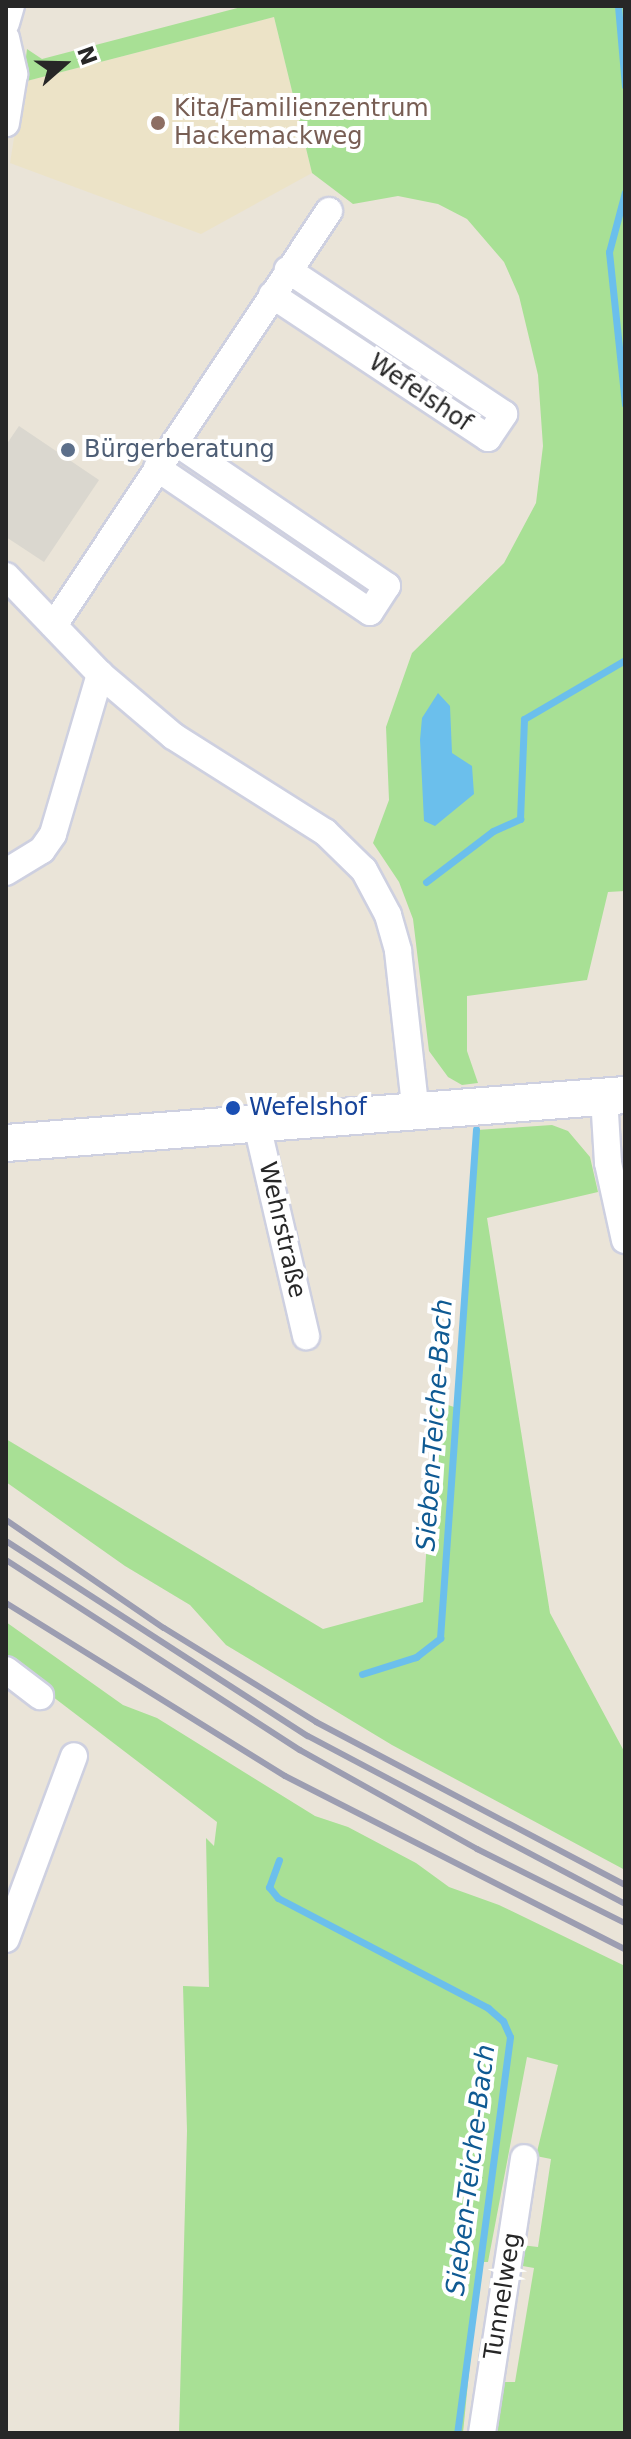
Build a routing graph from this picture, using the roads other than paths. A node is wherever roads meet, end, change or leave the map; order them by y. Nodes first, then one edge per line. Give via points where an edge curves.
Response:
1 (11, 6) edge
2 (6, 23) edge
3 (6, 38) edge
4 (6, 123) edge
5 (329, 211) dead end
6 (288, 270) junction
7 (272, 295) junction
8 (175, 442) junction
9 (157, 468) junction
10 (6, 576) edge
11 (54, 625) junction
12 (100, 674) junction
13 (6, 872) edge
14 (614, 1096) edge
15 (416, 1113) junction
16 (257, 1125) junction
17 (6, 1143) edge
18 (625, 1240) edge
19 (306, 1336) dead end
20 (6, 1670) edge
21 (40, 1696) dead end
22 (74, 1756) dead end
23 (6, 1939) edge
24 (524, 2158) dead end
25 (482, 2433) edge

1 - 2 street
3 - 4 street via 14,74
5 - 6 street
6 - 7 street
6 - 7 street, Wefelshof via 504,414 488,438
7 - 8 street
8 - 9 street
8 - 9 street via 387,586 370,612
9 - 11 street
10 - 11 street
11 - 12 street
12 - 13 street via 53,834 42,850
12 - 15 street via 237,780 325,832 364,870 384,903 398,951
14 - 15 street
14 - 18 street via 608,1163
15 - 16 street
16 - 17 street
16 - 19 street, Wehrstraße
20 - 21 street
22 - 23 street
24 - 25 street, Tunnelweg

